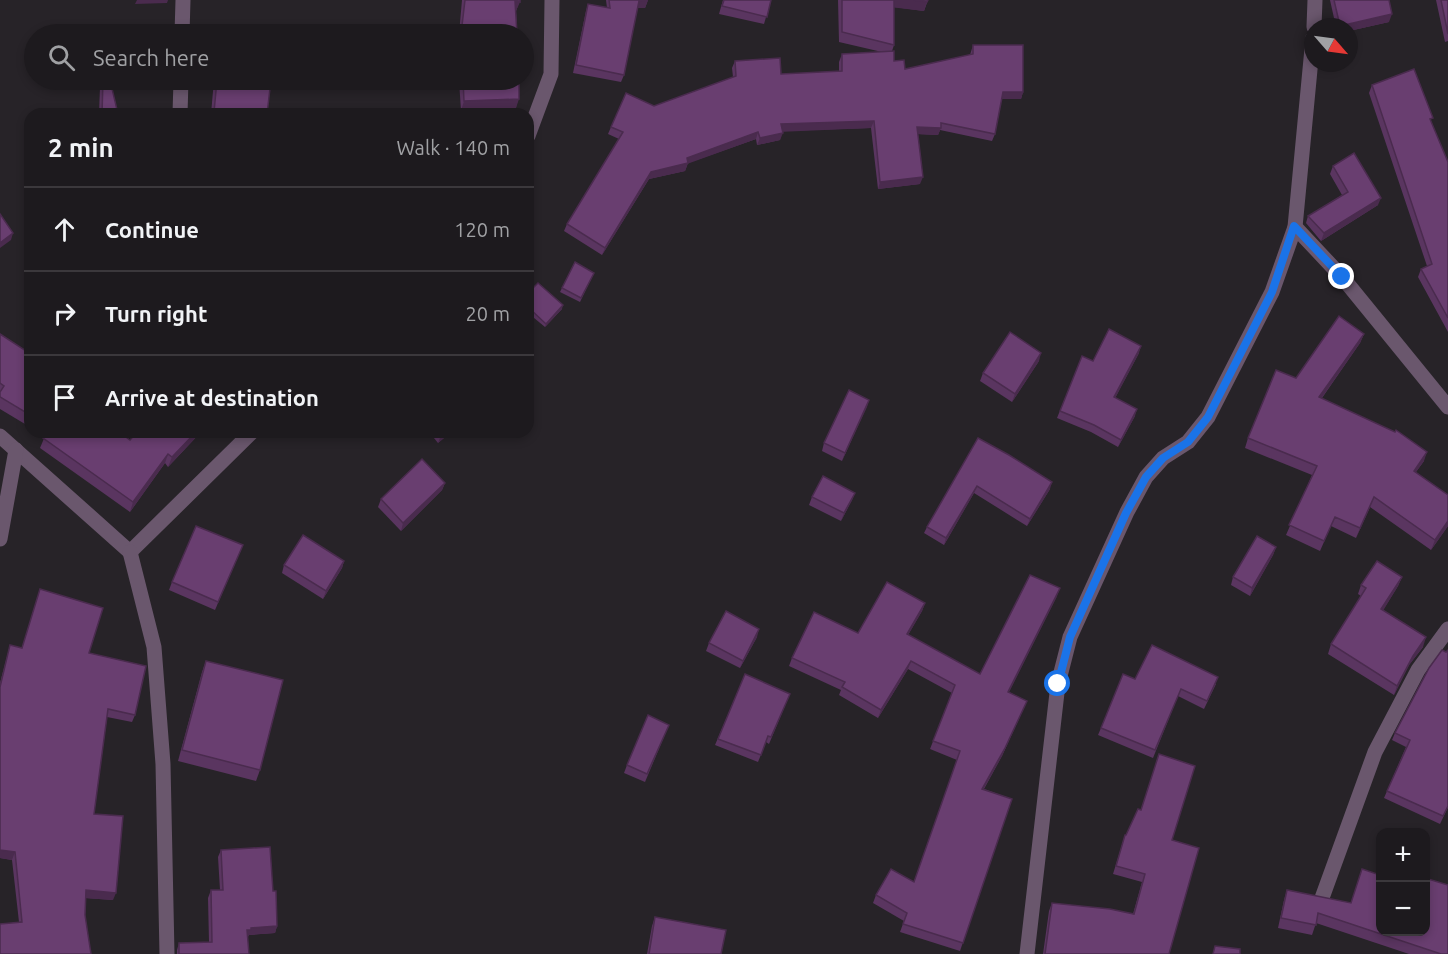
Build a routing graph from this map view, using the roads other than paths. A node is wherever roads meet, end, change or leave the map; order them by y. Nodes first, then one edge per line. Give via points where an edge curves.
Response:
1 (183, 0) edge
2 (552, 0) edge
3 (1316, 0) edge
4 (1315, 18) edge
5 (182, 24) edge
6 (1310, 72) edge
7 (181, 90) edge
8 (180, 108) edge
9 (534, 120) edge
10 (1294, 226) junction
11 (1448, 406) edge
12 (0, 436) edge
13 (246, 438) edge
14 (16, 450) junction
15 (0, 539) edge
16 (130, 552) junction
17 (1448, 629) edge
18 (1322, 898) edge
19 (167, 954) edge
20 (1027, 954) edge

1 - 5 street
2 - 9 street via 551,74
3 - 4 street
6 - 10 street
7 - 8 street
10 - 11 street via 1342,277
10 - 20 street via 1272,292 1208,417 1188,442 1163,458 1146,477 1070,637 1058,684
12 - 14 street
13 - 16 street
14 - 15 street
14 - 16 street
16 - 19 street via 154,647 163,764
17 - 18 street via 1418,669 1375,752

